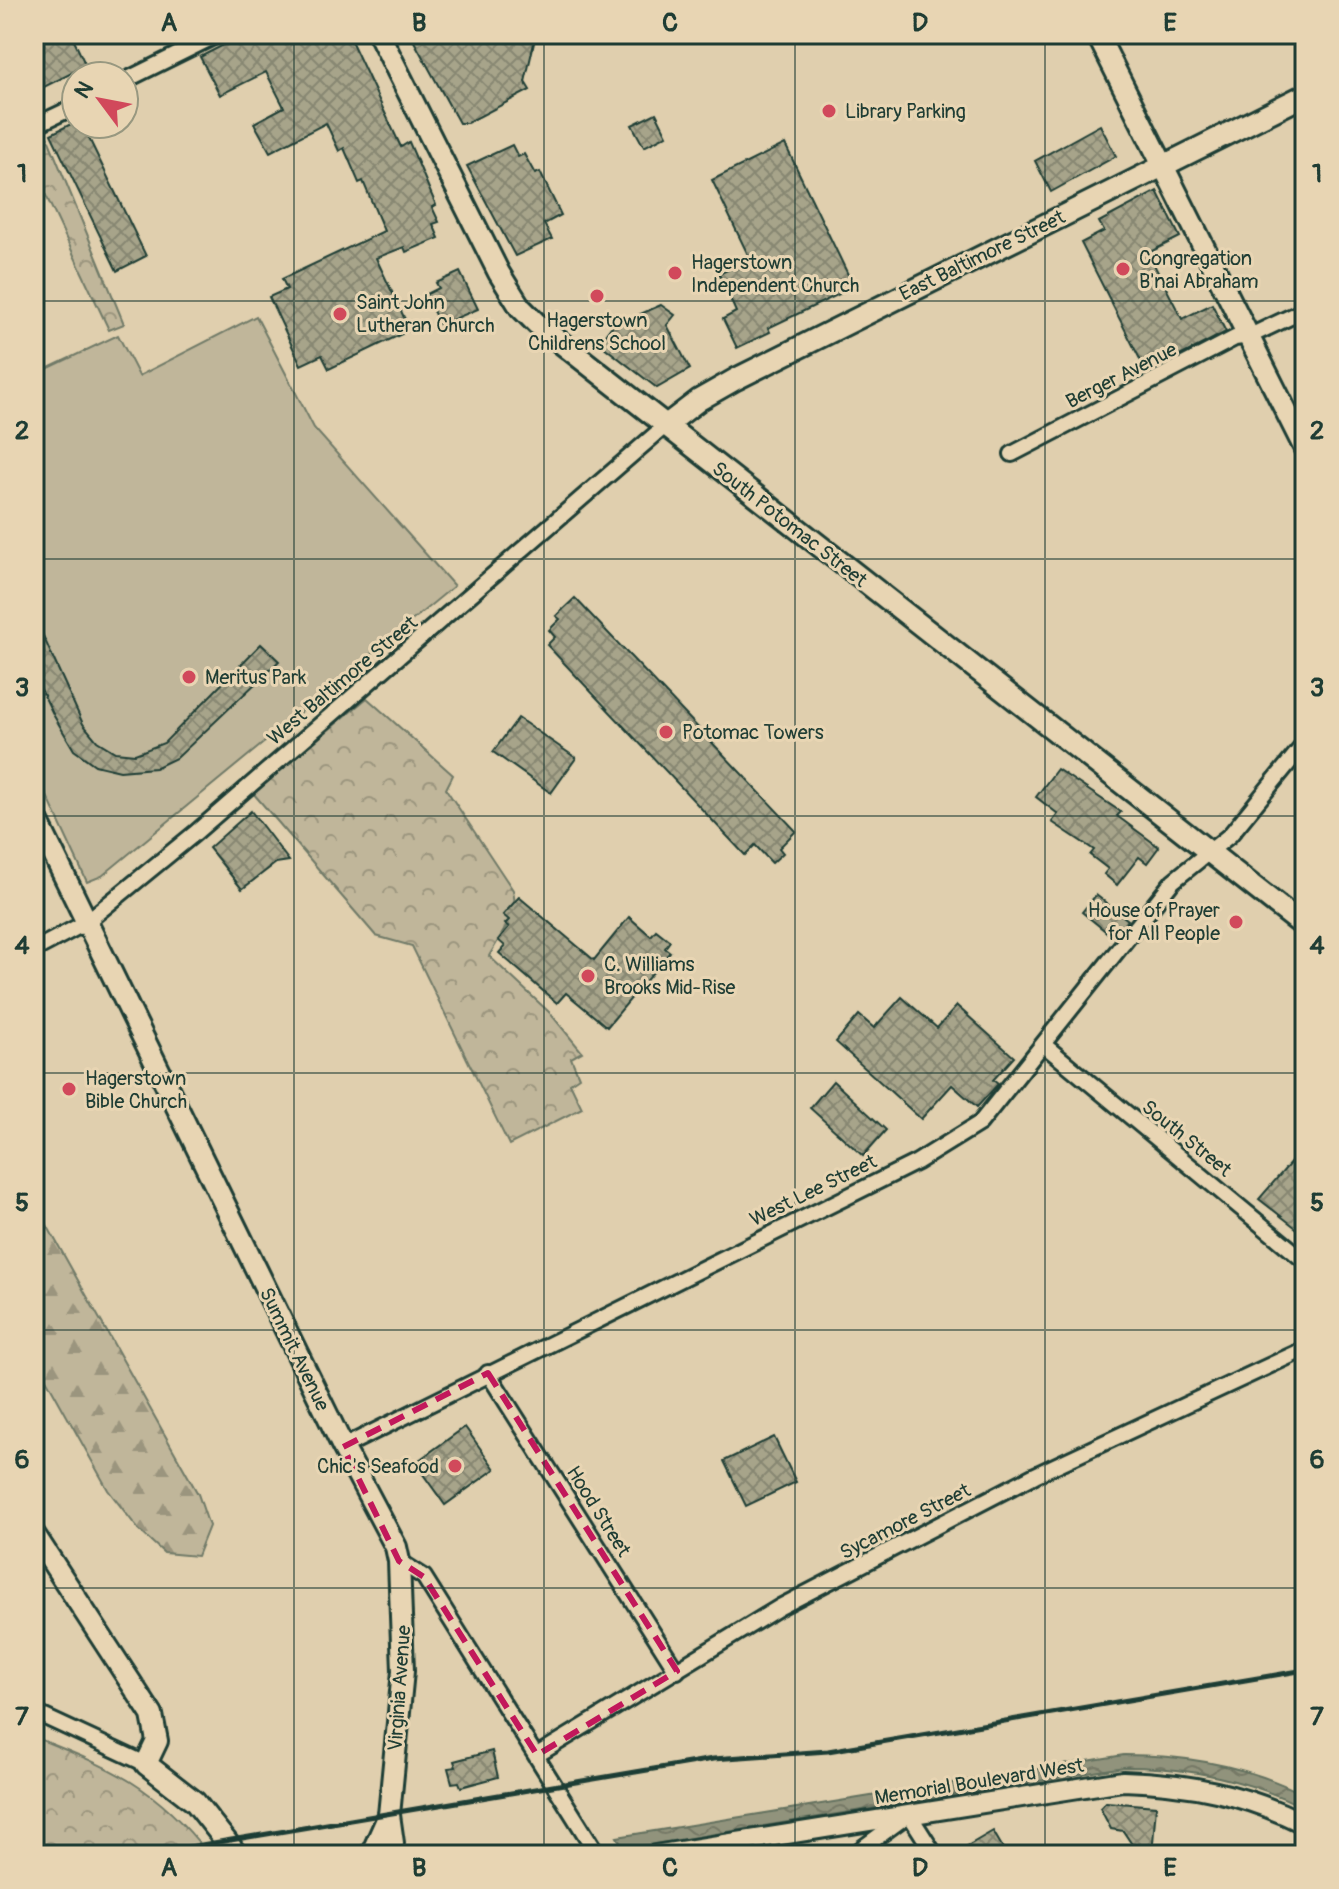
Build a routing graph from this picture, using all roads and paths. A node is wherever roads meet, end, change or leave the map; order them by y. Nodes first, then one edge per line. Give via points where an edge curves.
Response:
1 (219, 34) edge
2 (379, 34) edge
3 (1097, 34) edge
4 (140, 73) edge
5 (1305, 95) edge
6 (60, 114) edge
7 (34, 126) edge
8 (1162, 164) junction
9 (1305, 310) edge
10 (1250, 336) junction
11 (665, 426) junction
12 (1305, 449) edge
13 (1012, 454) dead end
14 (1305, 743) edge
15 (34, 814) edge
16 (1210, 853) junction
17 (85, 923) junction
18 (1305, 927) edge
19 (34, 950) edge
20 (1044, 1045) junction
21 (1305, 1261) edge
22 (1305, 1349) edge
23 (488, 1373) junction
24 (343, 1447) junction
25 (34, 1534) edge
26 (399, 1561) junction
27 (677, 1671) junction
28 (34, 1712) edge
29 (537, 1755) junction
30 (146, 1764) junction
31 (909, 1814) junction
32 (389, 1815) junction
33 (1305, 1824) edge
34 (394, 1851) edge
35 (236, 1855) edge
36 (371, 1855) edge
37 (598, 1855) edge
38 (655, 1855) edge
39 (853, 1855) edge
40 (935, 1855) edge

1 - 4 street
2 - 11 main road, South Potomac Street via 510,293 537,324
3 - 8 main road
5 - 8 main road, East Baltimore Street
6 - 7 street
8 - 10 main road
8 - 11 main road, East Baltimore Street via 736,379
9 - 10 street, Berger Avenue
10 - 12 main road
10 - 13 street, Berger Avenue via 1235,338
11 - 16 main road, South Potomac Street
11 - 17 street, West Baltimore Street via 397,662
14 - 16 street, West Lee Street
15 - 17 main road, Summit Avenue
16 - 18 main road, South Potomac Street
16 - 20 street, West Lee Street via 1173,881
17 - 19 street, West Baltimore Street
17 - 24 main road, Summit Avenue
20 - 21 street, South Street
20 - 23 street, West Lee Street via 980,1123 953,1142
22 - 27 street, Sycamore Street via 1035,1475 780,1607
23 - 24 street, West Lee Street
23 - 27 street, Hood Street
24 - 26 main road, Summit Avenue
25 - 30 main road via 152,1715 157,1741
26 - 29 street, Summit Avenue via 424,1577
26 - 32 main road, Virginia Avenue via 403,1671
27 - 29 street, Sycamore Street
28 - 30 street
29 - 37 street, Summit Avenue
30 - 35 main road via 195,1802
31 - 33 street, Memorial Boulevard West via 1123,1781 1222,1791
31 - 38 street, Memorial Boulevard West
31 - 39 street
31 - 40 street
32 - 34 main road, Virginia Avenue
32 - 36 main road, Virginia Avenue

